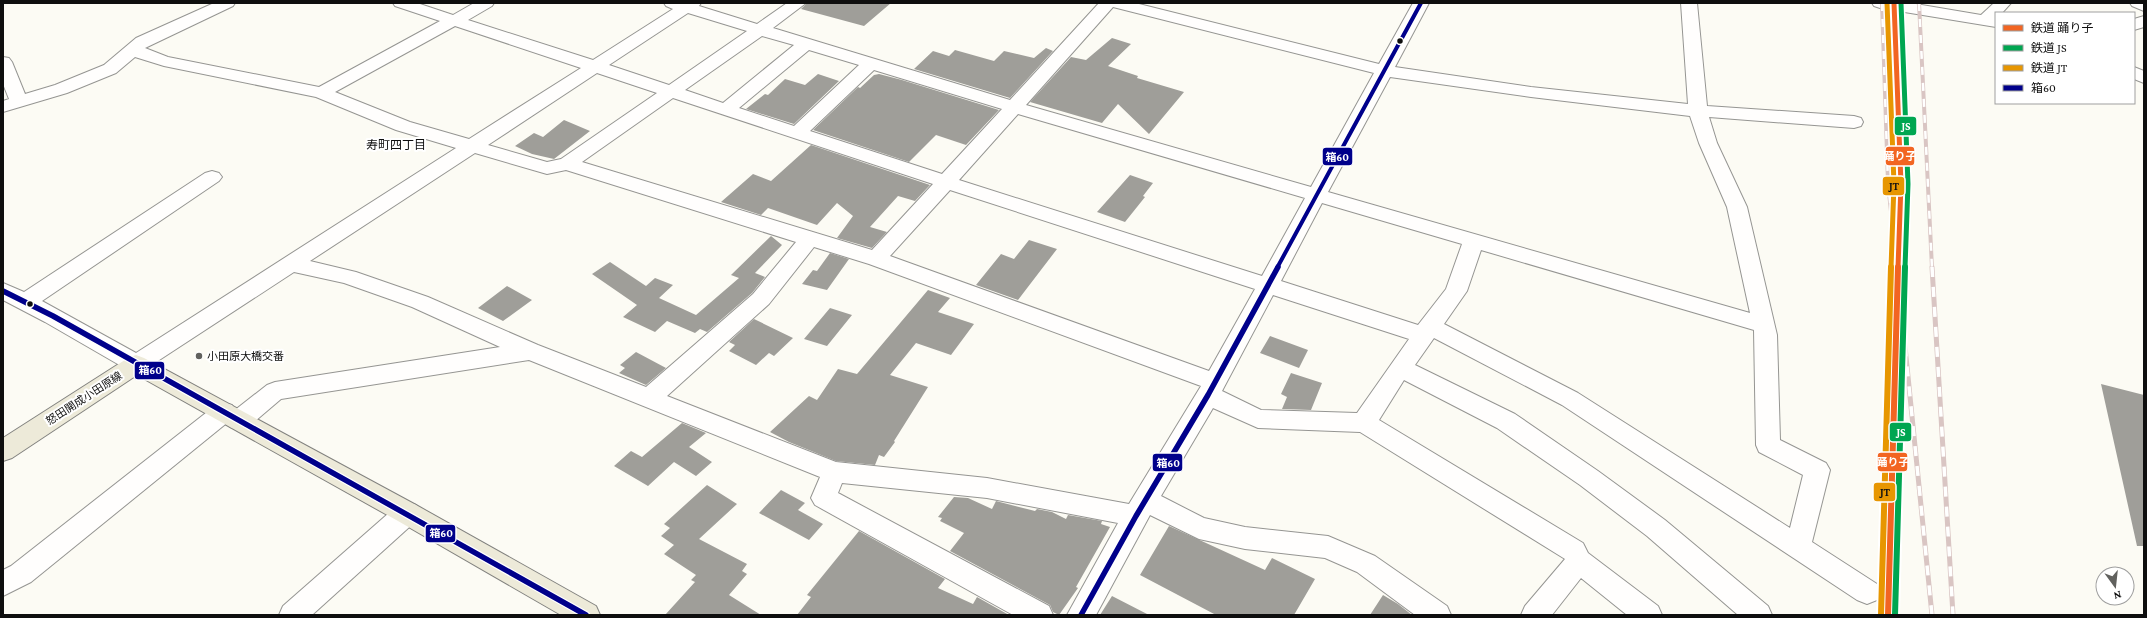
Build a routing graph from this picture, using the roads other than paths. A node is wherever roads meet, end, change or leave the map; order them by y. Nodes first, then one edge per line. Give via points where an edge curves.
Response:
1 (227, 3) edge
2 (401, 3) edge
3 (486, 3) edge
4 (798, 3) edge
5 (1108, 3) edge
6 (1114, 3) edge
7 (1421, 3) edge
8 (1689, 3) edge
9 (1880, 3) edge
10 (2003, 3) edge
11 (2138, 3) edge
12 (684, 4) edge
13 (2144, 6) edge
14 (1996, 12) edge
15 (454, 20) junction
16 (1990, 21) edge
17 (759, 29) junction
18 (806, 44) junction
19 (133, 50) junction
20 (3, 62) edge
21 (871, 63) junction
22 (598, 66) junction
23 (1385, 71) junction
24 (2135, 73) edge
25 (2144, 78) edge
26 (670, 90) junction
27 (321, 93) junction
28 (11, 104) edge
29 (1014, 107) junction
30 (727, 109) junction
31 (1698, 111) junction
32 (1854, 122) dead end
33 (798, 132) junction
34 (474, 146) junction
35 (567, 164) junction
36 (212, 177) dead end
37 (946, 182) junction
38 (1317, 194) junction
39 (809, 240) junction
40 (1474, 240) junction
41 (876, 259) junction
42 (292, 264) junction
43 (1269, 285) junction
44 (3, 291) edge
45 (25, 302) junction
46 (1763, 324) junction
47 (1427, 331) junction
48 (530, 352) junction
49 (136, 364) junction
50 (1400, 368) junction
51 (1211, 389) junction
52 (648, 399) junction
53 (231, 416) junction
54 (1364, 422) junction
55 (3, 451) edge
56 (834, 472) junction
57 (1141, 508) junction
58 (406, 513) junction
59 (1798, 547) junction
60 (1579, 561) junction
61 (3, 584) edge
62 (1867, 592) dead end
63 (293, 615) edge
64 (586, 615) edge
65 (1039, 615) edge
66 (1081, 615) edge
67 (1437, 615) edge
68 (1535, 615) edge
69 (1648, 615) edge
70 (1758, 615) edge

1 - 19 street via 142,42
2 - 15 street
3 - 15 street
4 - 17 street
5 - 29 street
6 - 23 street
7 - 23 street
8 - 31 street
9 - 16 street
10 - 14 street
11 - 13 street
12 - 17 street
12 - 22 street
15 - 22 street
15 - 27 street
17 - 18 street
17 - 26 street
18 - 21 street
18 - 30 street
19 - 27 street via 164,61
19 - 28 street via 110,69 61,89
20 - 28 street
21 - 29 street
21 - 33 street
22 - 26 street
22 - 34 street
23 - 31 street via 1531,92
23 - 38 street
24 - 25 street
26 - 30 street
26 - 35 street
27 - 34 street via 403,126
29 - 37 street
29 - 38 street
30 - 33 street
31 - 32 street
31 - 46 street via 1708,143 1738,207
33 - 37 street
34 - 35 street via 547,168
34 - 42 street
35 - 39 street
36 - 45 street
37 - 41 street
37 - 43 street
38 - 40 street
38 - 43 street
39 - 41 street
39 - 52 street via 761,299
40 - 46 street
40 - 47 street via 1456,291
41 - 51 street
42 - 48 street via 348,277 420,302
42 - 49 street
43 - 47 street
43 - 51 street
44 - 45 street
45 - 49 street
46 - 59 street via 1766,335 1768,446 1817,470
47 - 50 street
47 - 59 street via 1570,399
48 - 52 street
48 - 53 street via 275,391
49 - 53 main road
49 - 55 main road, 怒田開成小田原線
50 - 54 street
50 - 70 street via 1506,421 1589,478 1656,528
51 - 54 street via 1258,419
51 - 57 street
52 - 56 street
53 - 58 main road
53 - 61 street via 21,574
54 - 60 street via 1554,538 1574,551
56 - 57 street
56 - 65 street via 824,498
57 - 66 street
57 - 67 street via 1199,528 1245,538 1328,547 1366,564
58 - 63 street
58 - 64 main road
59 - 62 street
60 - 68 street
60 - 69 street

